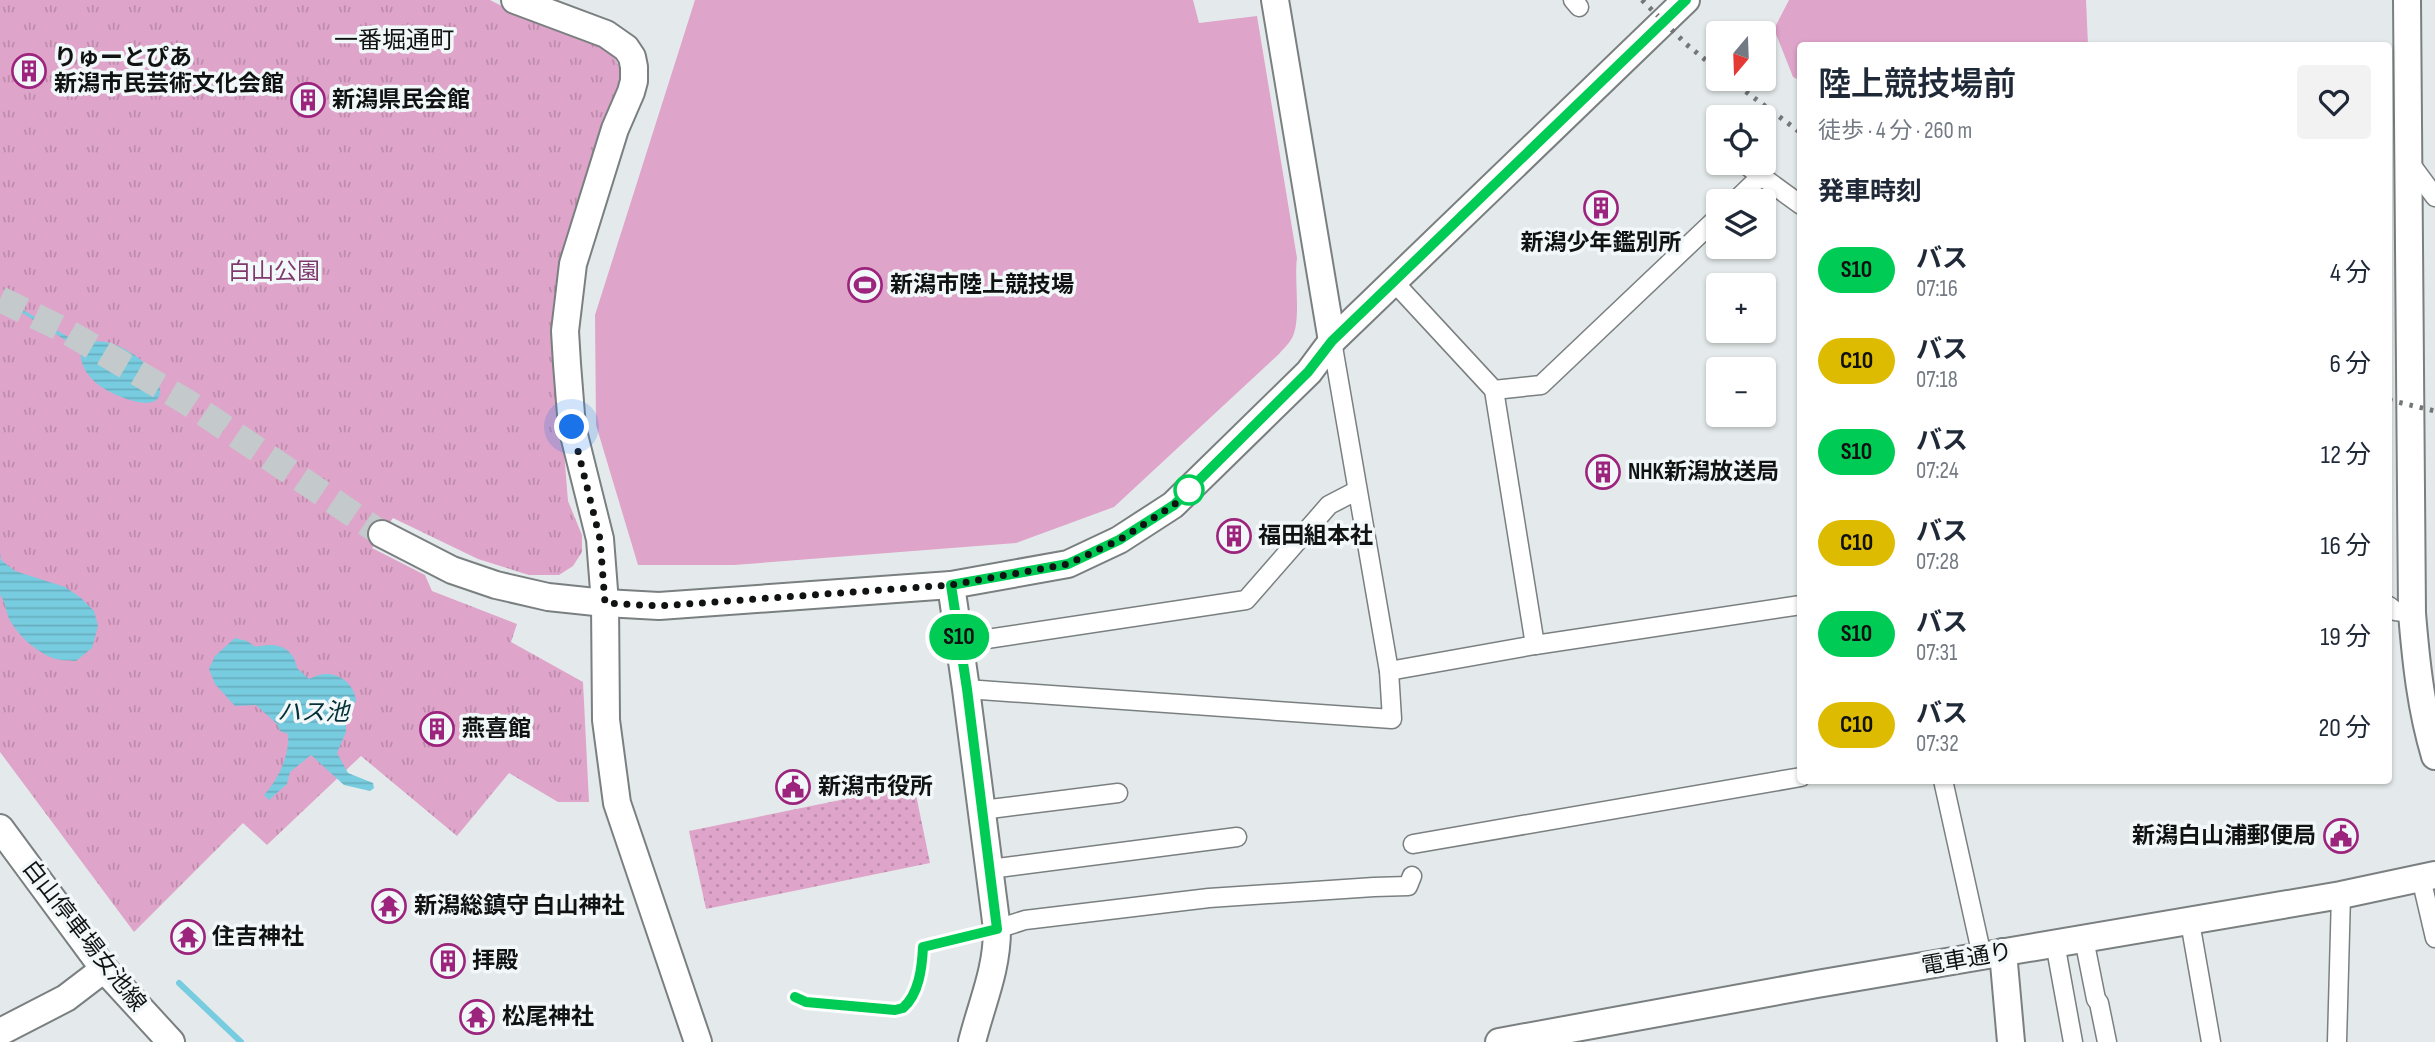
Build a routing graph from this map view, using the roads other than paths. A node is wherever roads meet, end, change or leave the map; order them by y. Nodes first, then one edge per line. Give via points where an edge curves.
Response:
1 (515, 0) edge
2 (1686, 0) edge
3 (2407, 0) edge
4 (1280, 4) edge
5 (2410, 163) junction
6 (1742, 189) edge
7 (2435, 197) edge
8 (1797, 202) edge
9 (1706, 228) edge
10 (1394, 282) junction
11 (1332, 341) junction
12 (1494, 390) junction
13 (1356, 491) junction
14 (382, 534) tunnel mouth
15 (951, 585) junction
16 (605, 603) junction
17 (1797, 606) edge
18 (2400, 610) edge
19 (960, 643) junction
20 (1535, 645) junction
21 (1389, 671) junction
22 (967, 689) junction
23 (2435, 756) edge
24 (1797, 778) edge
25 (1944, 784) edge
26 (1118, 793) dead end
27 (982, 810) junction
28 (0, 828) edge
29 (1237, 837) dead end
30 (1413, 844) dead end
31 (990, 869) junction
32 (1412, 876) dead end
33 (2428, 877) edge
34 (2340, 895) junction
35 (2190, 922) junction
36 (997, 929) junction
37 (2435, 938) edge
38 (2084, 939) junction
39 (2055, 943) junction
40 (1993, 954) junction
41 (104, 969) junction
42 (0, 1032) edge
43 (171, 1042) edge
44 (698, 1042) edge
45 (972, 1042) edge
46 (1499, 1042) edge
47 (2011, 1042) edge
48 (2073, 1042) edge
49 (2107, 1042) edge
50 (2211, 1042) edge
51 (2337, 1042) edge

1 - 16 street via 606,34 626,48 634,67 632,92 615,129 573,264 565,331 572,427 600,539
2 - 10 street
3 - 5 street
4 - 11 street
5 - 7 street
5 - 18 street
6 - 8 street via 1753,171
9 - 12 street via 1541,386
10 - 11 street
10 - 12 street
11 - 13 street
11 - 15 street via 1308,372 1174,505 1068,564
12 - 20 street
13 - 19 street via 1329,505 1246,600
13 - 21 street
14 - 16 street via 453,570 496,585
15 - 16 street via 659,606
15 - 19 street
16 - 44 street via 606,720 617,803
17 - 20 street
18 - 23 street
19 - 22 street
20 - 21 street
21 - 22 street via 1392,719
22 - 27 street
24 - 30 street
25 - 40 street
26 - 27 street
27 - 31 street
28 - 41 street, 白山停車場女池線
29 - 31 street
31 - 36 street
32 - 36 street via 1408,886 1400,888 1209,898 1025,920
33 - 34 street, 電車通り
33 - 37 street
34 - 35 street, 電車通り
34 - 51 street
35 - 38 street, 電車通り
35 - 50 street
36 - 45 street via 992,980
38 - 39 street, 電車通り
38 - 49 street
39 - 40 street, 電車通り
39 - 48 street
40 - 46 street, 電車通り
40 - 47 street
41 - 42 street via 66,998
41 - 43 street, 白山停車場女池線

